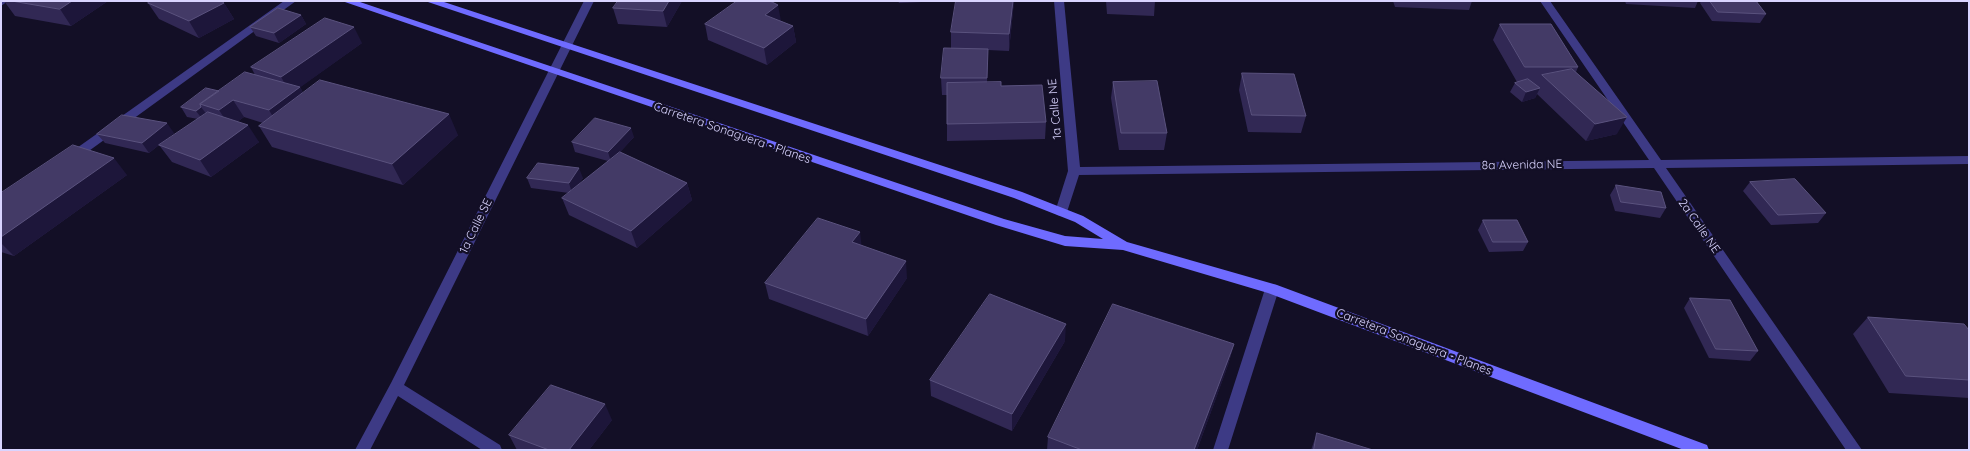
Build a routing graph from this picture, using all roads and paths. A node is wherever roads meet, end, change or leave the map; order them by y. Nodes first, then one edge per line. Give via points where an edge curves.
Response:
1 (291, 1) edge
2 (346, 1) edge
3 (430, 1) edge
4 (589, 1) edge
5 (1059, 1) edge
6 (1545, 1) edge
7 (567, 47) junction
8 (552, 72) junction
9 (1969, 160) edge
10 (66, 162) edge
11 (1654, 163) junction
12 (1074, 171) junction
13 (1061, 212) junction
14 (1123, 246) junction
15 (1272, 289) junction
16 (396, 388) junction
17 (362, 450) edge
18 (496, 450) edge
19 (1220, 450) edge
20 (1702, 450) edge
21 (1855, 450) edge

1 - 10 street
2 - 8 main road, Carretera Sonaguera - Planes
3 - 7 main road, Carretera Sonaguera - Planes
4 - 7 street, 1a Calle SE
5 - 12 street, 1a Calle NE
6 - 11 street, 2a Calle NE
7 - 8 street, 1a Calle SE
7 - 13 main road, Carretera Sonaguera - Planes
8 - 14 main road, Carretera Sonaguera - Planes via 1000,222 1065,241
8 - 16 street, 1a Calle SE
9 - 11 street, 8a Avenida NE
11 - 12 street, 8a Avenida NE
11 - 21 street, 2a Calle NE
12 - 13 street, 1a Calle NE
13 - 14 main road, Carretera Sonaguera - Planes via 1079,219
14 - 15 main road, Carretera Sonaguera - Planes
15 - 19 street
15 - 20 main road, Carretera Sonaguera - Planes
16 - 17 street, 1a Calle SE
16 - 18 street

